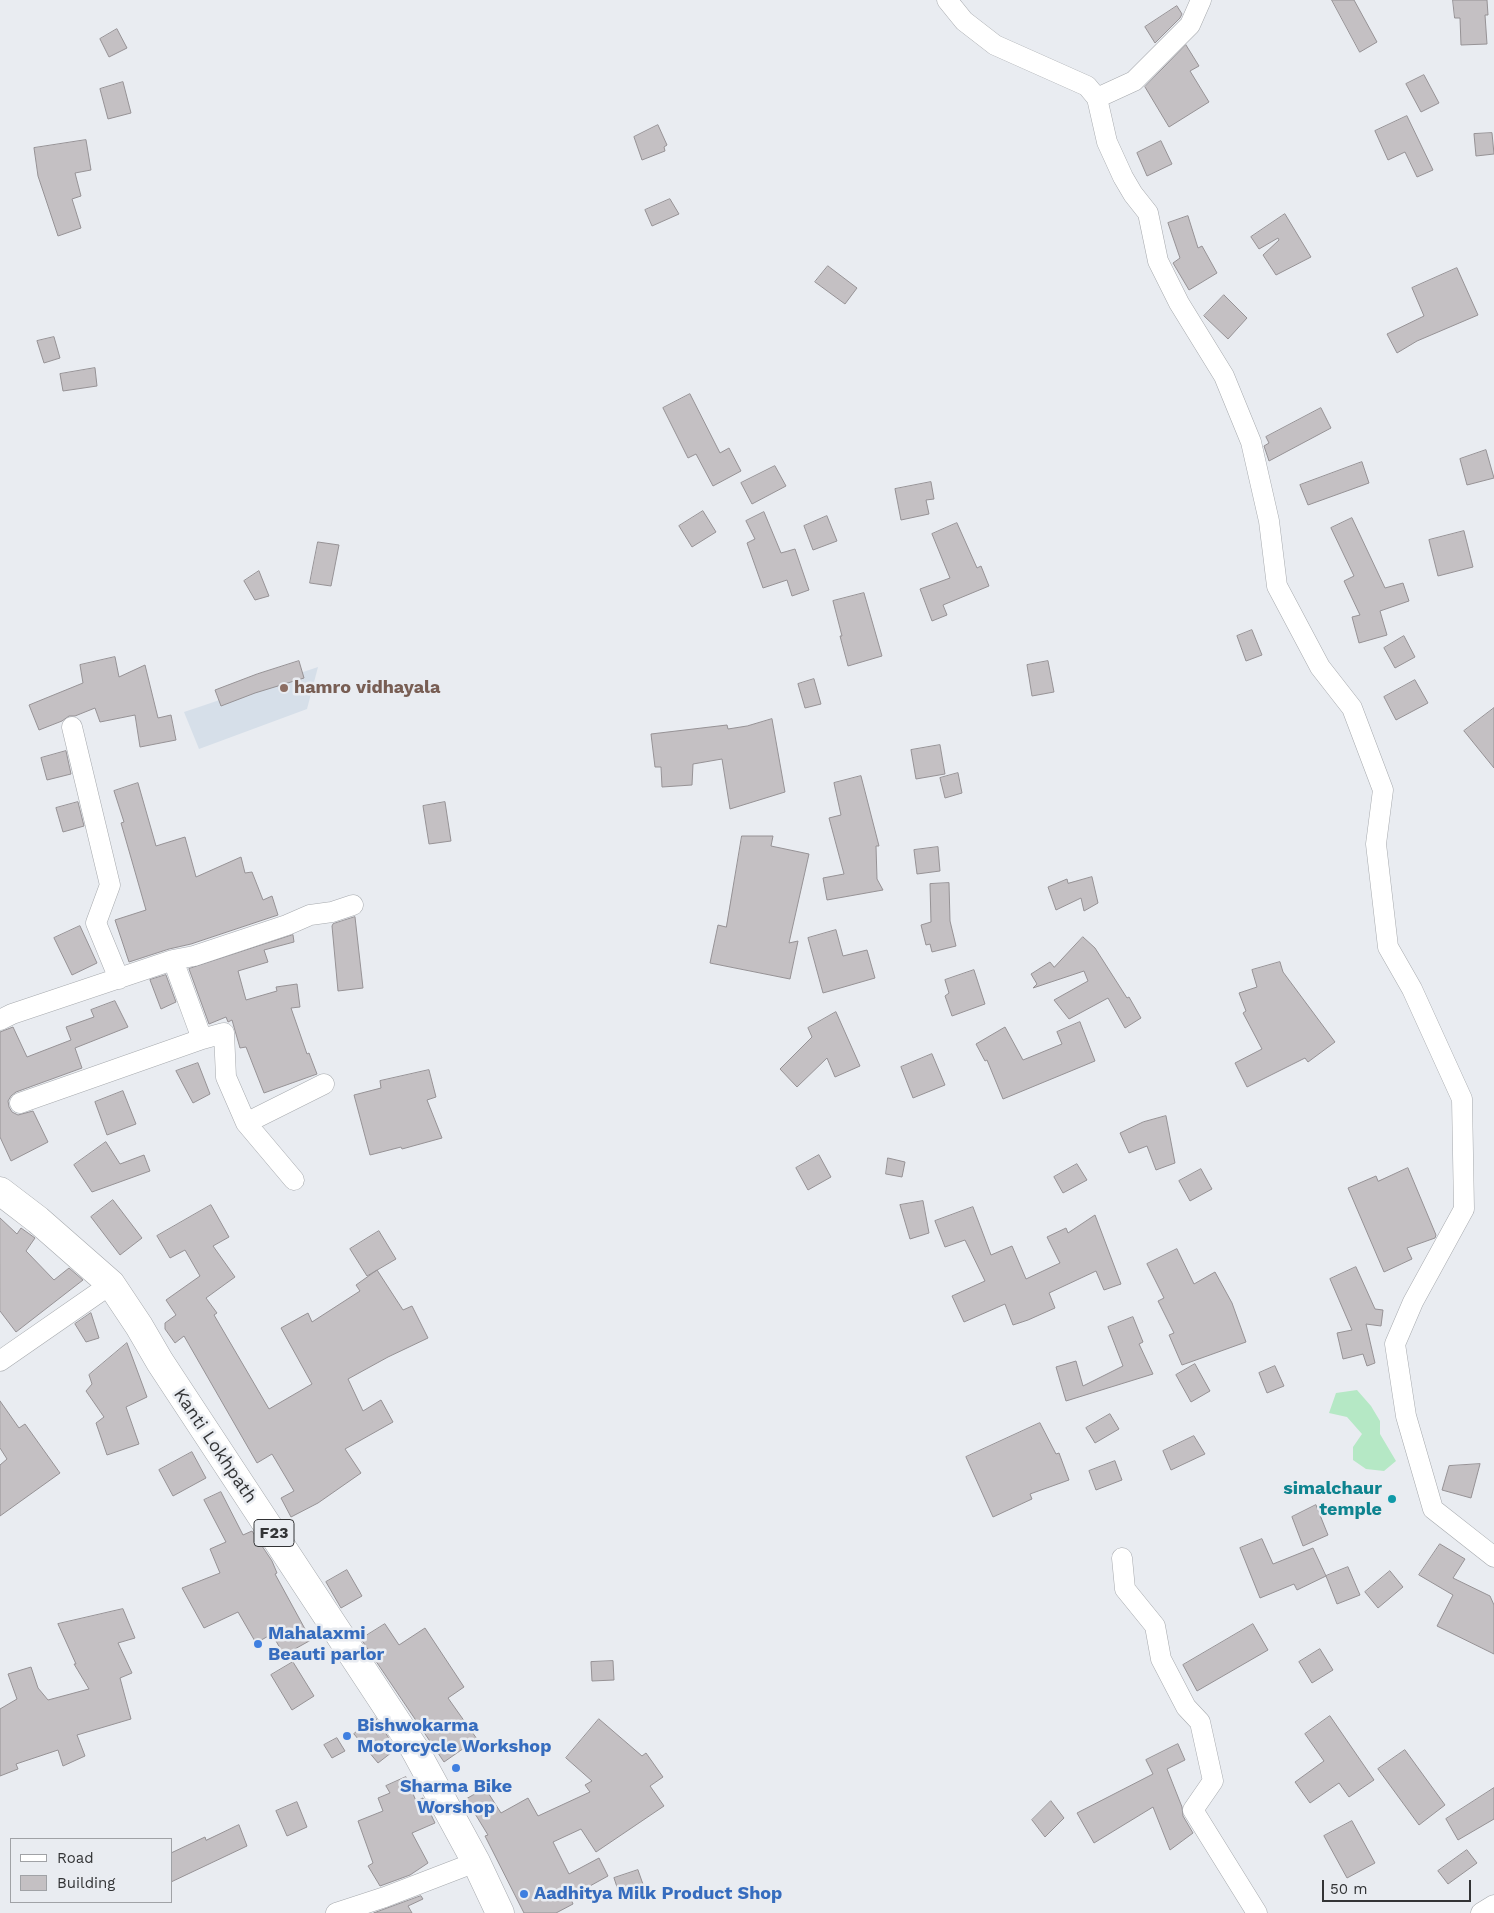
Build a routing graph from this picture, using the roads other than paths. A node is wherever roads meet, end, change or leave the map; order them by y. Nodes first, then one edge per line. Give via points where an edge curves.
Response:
1 (947, 0) edge
2 (1201, 0) edge
3 (1097, 98) junction
4 (72, 727) dead end
5 (353, 905) dead end
6 (173, 960) junction
7 (119, 979) junction
8 (0, 1020) edge
9 (202, 1038) junction
10 (324, 1084) dead end
11 (20, 1103) dead end
12 (246, 1123) junction
13 (294, 1180) dead end
14 (0, 1192) edge
15 (111, 1284) junction
16 (0, 1362) edge
17 (1494, 1557) edge
18 (1122, 1558) dead end
19 (476, 1862) junction
20 (1494, 1904) edge
21 (336, 1913) edge
22 (500, 1913) edge
23 (1257, 1913) edge
24 (1481, 1913) edge

1 - 3 street via 964,21 995,45 1087,86
2 - 3 street via 1190,24 1134,81
3 - 17 street via 1107,142 1123,177 1148,213 1158,261 1179,303 1224,376 1252,442 1269,522 1277,586 1320,667 1352,708 1383,790 1376,844 1388,947 1412,989 1462,1099 1464,1209 1413,1302 1396,1344 1406,1416 1433,1509
4 - 7 street via 110,885 96,923
5 - 6 street via 332,912 310,914 194,956
6 - 7 street
6 - 9 street
7 - 8 street
9 - 11 street
9 - 12 street via 224,1032 226,1077
10 - 12 street
12 - 13 street
14 - 15 main road, Kanti Lokhpath / F23 via 38,1220
15 - 16 street
15 - 19 main road, Kanti Lokhpath / F23 via 414,1748
18 - 23 street via 1125,1589 1155,1626 1161,1659 1186,1707 1200,1722 1213,1781 1193,1810
19 - 21 street
19 - 22 main road, Kanti Lokhpath / F23
20 - 24 street

